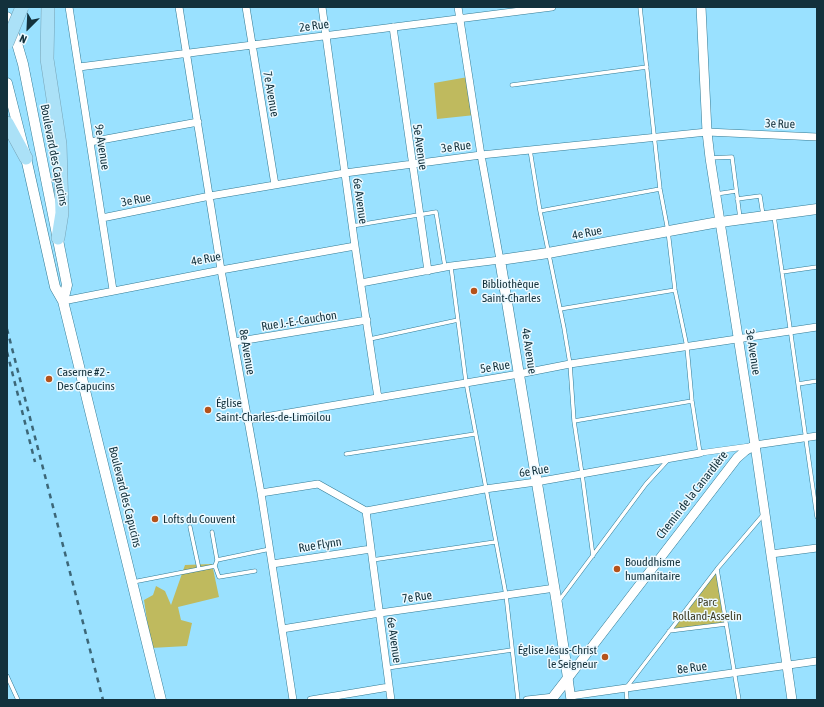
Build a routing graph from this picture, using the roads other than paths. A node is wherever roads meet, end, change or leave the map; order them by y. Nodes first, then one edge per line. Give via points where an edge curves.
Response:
1 (22, 7) edge
2 (48, 7) edge
3 (69, 7) edge
4 (178, 7) edge
5 (246, 7) edge
6 (322, 7) edge
7 (458, 7) edge
8 (552, 7) edge
9 (640, 7) edge
10 (701, 7) edge
11 (7, 17) edge
12 (460, 18) junction
13 (393, 27) junction
14 (326, 35) junction
15 (7, 43) edge
16 (252, 45) junction
17 (186, 54) junction
18 (79, 67) junction
19 (647, 67) junction
20 (7, 83) edge
21 (512, 85) dead end
22 (198, 122) junction
23 (7, 123) edge
24 (707, 132) junction
25 (655, 137) junction
26 (817, 137) edge
27 (90, 142) junction
28 (530, 150) junction
29 (481, 155) junction
30 (26, 158) junction
31 (710, 158) junction
32 (411, 164) junction
33 (345, 173) junction
34 (275, 185) junction
35 (660, 189) junction
36 (736, 191) junction
37 (715, 194) junction
38 (210, 196) junction
39 (737, 199) junction
40 (817, 209) edge
41 (540, 211) junction
42 (774, 214) junction
43 (419, 215) junction
44 (763, 216) junction
45 (102, 218) junction
46 (740, 219) junction
47 (720, 222) junction
48 (352, 226) junction
49 (668, 231) junction
50 (58, 238) junction
51 (355, 246) junction
52 (548, 253) junction
53 (500, 260) junction
54 (448, 266) junction
55 (817, 266) edge
56 (221, 270) junction
57 (428, 271) junction
58 (782, 272) junction
59 (361, 283) junction
60 (113, 290) junction
61 (675, 290) junction
62 (63, 300) junction
63 (560, 309) junction
64 (367, 320) junction
65 (458, 320) junction
66 (817, 326) edge
67 (790, 330) junction
68 (738, 338) junction
69 (370, 339) junction
70 (234, 342) junction
71 (687, 346) junction
72 (570, 364) junction
73 (519, 374) junction
74 (817, 381) edge
75 (466, 382) junction
76 (798, 384) junction
77 (378, 398) junction
78 (692, 401) junction
79 (247, 420) junction
80 (574, 421) junction
81 (475, 434) junction
82 (817, 436) edge
83 (806, 438) junction
84 (755, 445) junction
85 (700, 453) junction
86 (346, 454) dead end
87 (669, 460) junction
88 (582, 474) junction
89 (536, 482) junction
90 (485, 489) junction
91 (815, 491) edge
92 (261, 493) junction
93 (366, 511) junction
94 (765, 513) junction
95 (817, 517) edge
96 (190, 527) dead end
97 (212, 532) dead end
98 (495, 542) junction
99 (817, 548) edge
100 (270, 549) junction
101 (371, 549) junction
102 (771, 554) junction
103 (593, 556) junction
104 (217, 560) junction
105 (372, 560) junction
106 (272, 564) junction
107 (215, 566) junction
108 (717, 568) junction
109 (199, 569) junction
110 (255, 571) dead end
111 (132, 583) junction
112 (554, 588) junction
113 (506, 595) junction
114 (557, 604) junction
115 (380, 613) junction
116 (726, 624) junction
117 (282, 629) junction
118 (669, 631) junction
119 (512, 650) junction
120 (817, 661) edge
121 (787, 666) junction
122 (387, 668) junction
123 (735, 672) junction
124 (7, 676) edge
125 (568, 678) junction
126 (390, 687) junction
127 (626, 688) junction
128 (552, 698) edge
129 (571, 698) edge
130 (18, 700) edge
131 (161, 700) edge
132 (294, 700) edge
133 (311, 700) edge
134 (391, 700) edge
135 (518, 700) edge
136 (527, 700) edge
137 (627, 700) edge
138 (739, 700) edge
139 (792, 700) edge

1 - 15 highway, bridge
2 - 50 highway via 46,53 60,144 62,213
3 - 18 street, 9e Avenue
4 - 17 street, 8e Avenue
5 - 16 street, 7e Avenue
6 - 14 street, 6e Avenue
7 - 12 street, 4e Avenue
8 - 12 street, 2e Rue
9 - 19 lane
10 - 24 street, 3e Avenue
11 - 50 main road, Boulevard des Capucins via 23,64
12 - 13 street, 2e Rue
12 - 29 street, 4e Avenue
13 - 14 street, 2e Rue
13 - 32 street, 5e Avenue
14 - 16 street, 2e Rue
14 - 33 street, 6e Avenue
16 - 17 street, 2e Rue
16 - 34 street, 7e Avenue
17 - 18 street, 2e Rue
17 - 22 street, 8e Avenue
18 - 27 street, 9e Avenue
19 - 21 lane
19 - 25 lane
20 - 30 main road, Boulevard des Capucins
22 - 27 street
22 - 38 street, 8e Avenue
23 - 30 highway
24 - 25 street, 3e Rue
24 - 26 street, 3e Rue
24 - 31 street, 3e Avenue
25 - 28 street, 3e Rue
25 - 35 lane
27 - 45 street, 9e Avenue
28 - 29 street, 3e Rue
28 - 41 lane
29 - 32 street, 3e Rue
29 - 53 street, 4e Avenue
30 - 62 main road, Boulevard des Capucins via 55,287
31 - 36 lane via 732,157
31 - 37 street, 3e Avenue
32 - 33 street, 3e Rue
32 - 43 street, 5e Avenue
33 - 34 street, 3e Rue
33 - 48 street, 6e Avenue
34 - 38 street, 3e Rue
35 - 41 lane
35 - 49 lane
36 - 37 lane
36 - 39 lane
37 - 47 street, 3e Avenue
38 - 45 street, 3e Rue
38 - 56 street, 8e Avenue
39 - 44 lane via 760,196
39 - 46 lane
40 - 42 main road, 4e Rue
41 - 52 lane
42 - 44 main road, 4e Rue
42 - 58 lane
43 - 48 lane
43 - 54 lane via 436,212
43 - 57 street, 5e Avenue
44 - 46 main road, 4e Rue
45 - 60 street, 9e Avenue
46 - 47 main road, 4e Rue
47 - 49 main road, 4e Rue
47 - 68 street, 3e Avenue
48 - 51 street, 6e Avenue
49 - 52 main road, 4e Rue
49 - 61 lane
50 - 62 main road, Boulevard des Capucins via 67,284
51 - 56 street, 4e Rue
51 - 59 street, 6e Avenue
52 - 53 main road, 4e Rue
52 - 63 lane
53 - 54 street, 4e Rue
53 - 73 main road, 4e Avenue
54 - 57 street, 4e Rue
54 - 65 lane
55 - 58 lane
56 - 60 street, 4e Rue
56 - 70 street, 8e Avenue
57 - 59 street, 4e Rue
58 - 67 lane
59 - 64 street, 6e Avenue
60 - 62 street, 4e Rue
61 - 63 lane
61 - 71 lane
62 - 111 main road, Boulevard des Capucins
63 - 72 lane
64 - 69 street, 6e Avenue
64 - 70 street, Rue J.-E.-Cauchon
65 - 69 lane
65 - 75 lane
66 - 67 street, 5e Rue
67 - 68 street, 5e Rue
67 - 76 lane
68 - 71 street, 5e Rue
68 - 84 street, 3e Avenue
69 - 77 street, 6e Avenue
70 - 79 street, 8e Avenue
71 - 72 street, 5e Rue
71 - 78 lane
72 - 73 street, 5e Rue
72 - 80 lane
73 - 75 street, 5e Rue
73 - 89 main road, 4e Avenue
74 - 76 lane
75 - 77 street, 5e Rue
75 - 81 lane
76 - 83 lane
77 - 79 street, 5e Rue
78 - 80 lane
78 - 85 lane
79 - 92 street, 8e Avenue
80 - 88 lane
81 - 86 lane
81 - 90 lane
82 - 83 street, 6e Rue
83 - 84 street, 6e Rue
83 - 91 lane
84 - 85 street, 6e Rue
84 - 94 street, 3e Avenue
84 - 125 street, Chemin de la Canardière via 738,458
85 - 87 street, 6e Rue
87 - 88 street, 6e Rue
87 - 103 lane via 646,484
88 - 89 street, 6e Rue
88 - 103 lane
89 - 90 street, 6e Rue
89 - 112 main road, 4e Avenue
90 - 93 street, 6e Rue
90 - 98 lane
91 - 95 lane
92 - 93 street via 318,484
92 - 100 street, 8e Avenue
93 - 101 street, 6e Avenue
94 - 102 street, 3e Avenue
94 - 108 lane
96 - 109 lane
97 - 104 lane
98 - 105 lane
98 - 113 lane
99 - 102 street
100 - 104 lane
100 - 106 street, 8e Avenue
101 - 105 street, 6e Avenue
101 - 106 street, Rue Flynn
102 - 121 street, 3e Avenue
103 - 114 lane
104 - 107 lane
105 - 115 street, 6e Avenue
106 - 117 street, 8e Avenue
107 - 109 lane
107 - 110 lane via 219,577
108 - 116 lane
108 - 118 lane
109 - 111 lane
111 - 131 main road, Boulevard des Capucins
112 - 113 street, 7e Rue
112 - 114 main road, 4e Avenue
113 - 115 street, 7e Rue
113 - 119 lane
114 - 125 main road, 4e Avenue
115 - 117 street, 7e Rue
115 - 122 street, 6e Avenue
116 - 118 lane
116 - 123 lane
117 - 132 street, 8e Avenue
118 - 127 lane
119 - 122 lane
119 - 135 lane
120 - 121 street, 8e Rue
121 - 123 street, 8e Rue
121 - 139 street, 3e Avenue
122 - 126 street, 6e Avenue
123 - 127 street, 8e Rue
123 - 138 lane
124 - 130 lane
125 - 128 main road, Chemin de la Canardière
125 - 129 street, 4e Avenue
126 - 133 street
126 - 134 street, 6e Avenue
127 - 129 street, 8e Rue
127 - 137 lane
128 - 136 street

